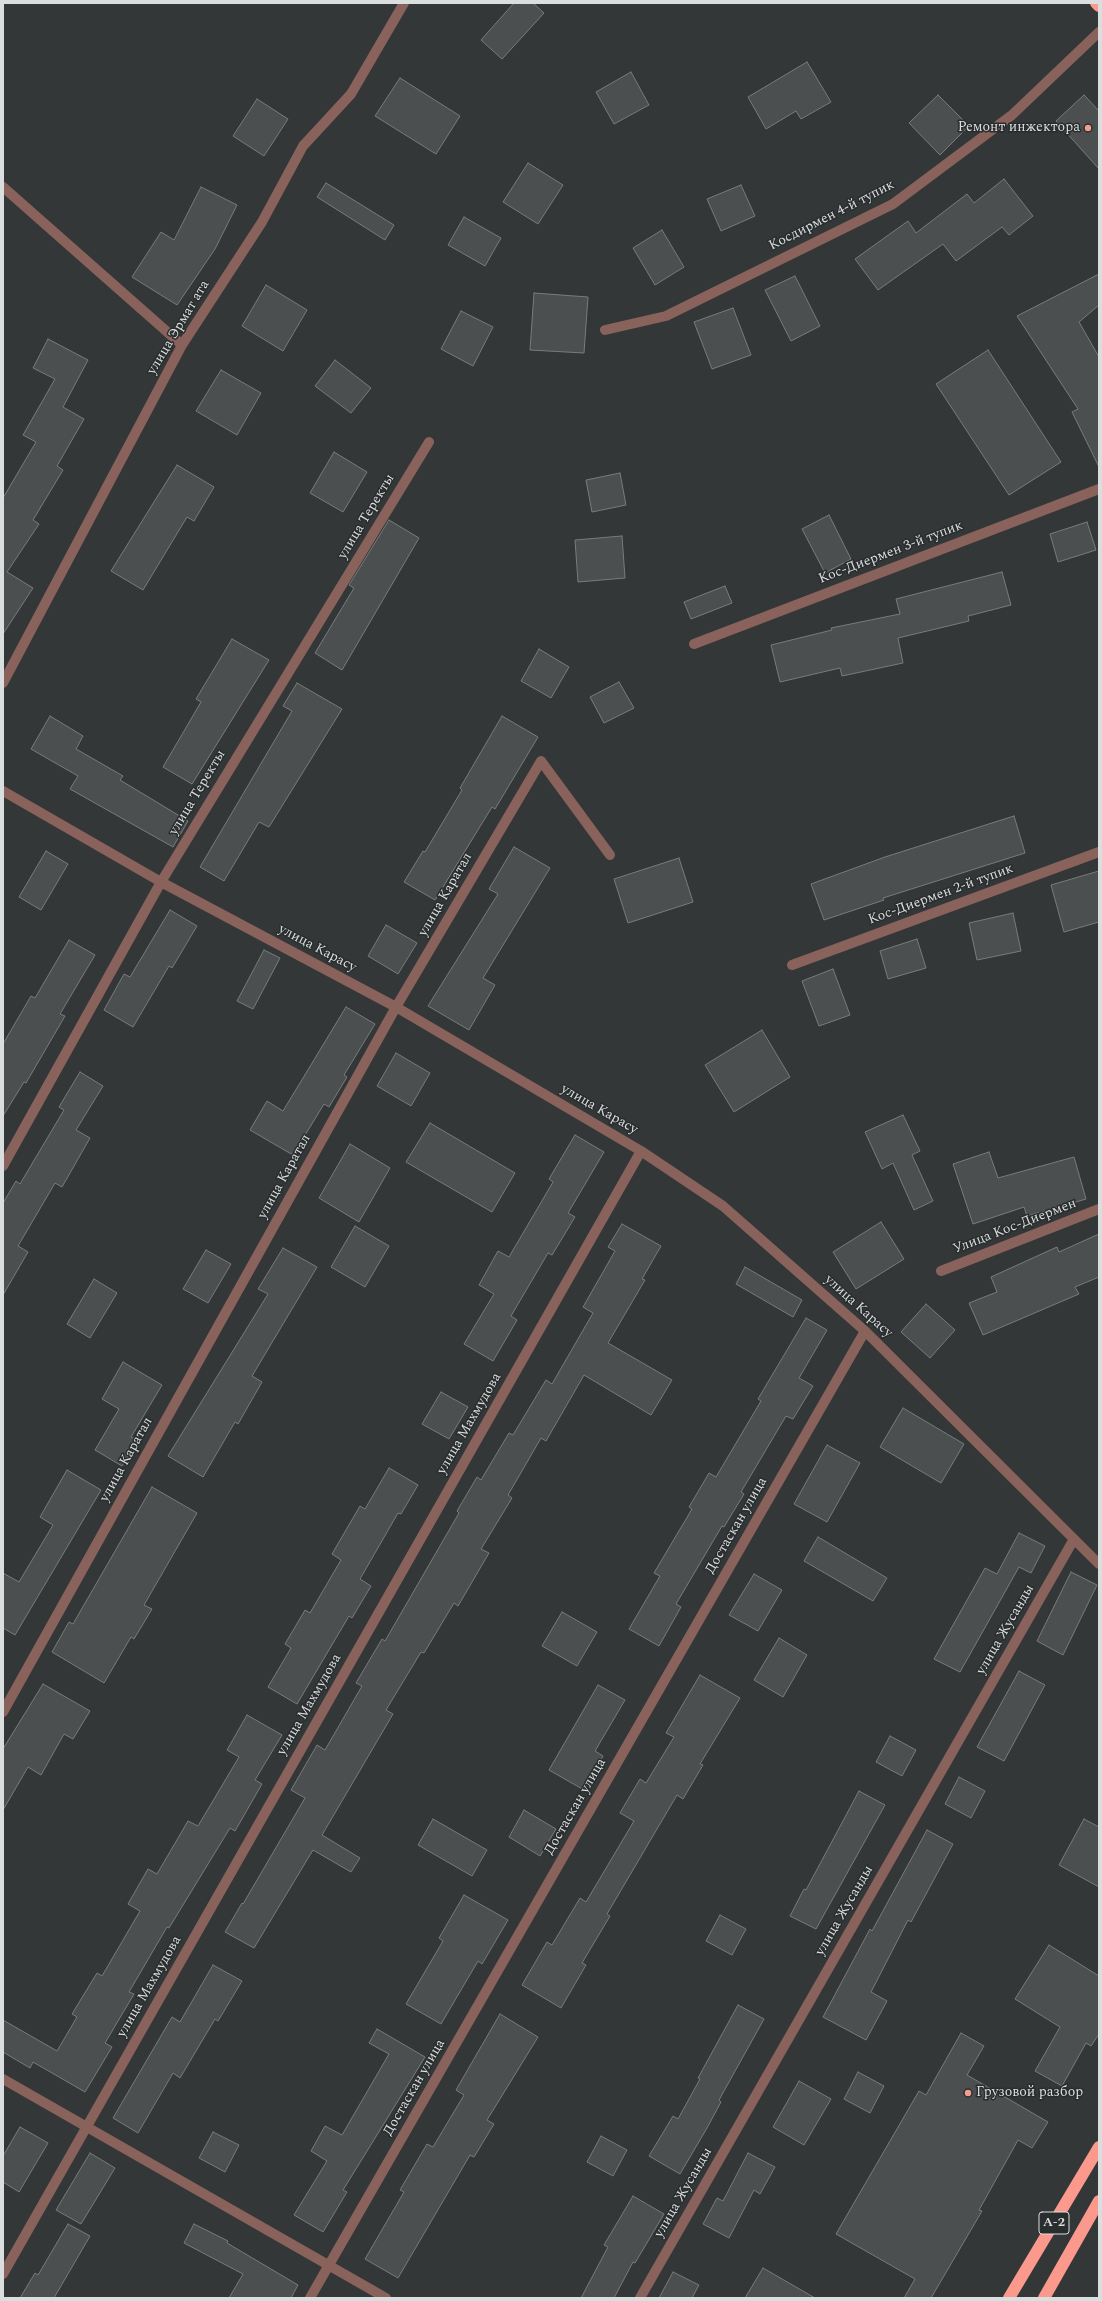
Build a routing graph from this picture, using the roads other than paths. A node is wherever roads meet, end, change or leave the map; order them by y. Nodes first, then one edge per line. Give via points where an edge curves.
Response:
1 (404, 3) edge
2 (1096, 3) edge
3 (1099, 6) edge
4 (1099, 32) edge
5 (3, 187) edge
6 (605, 330) dead end
7 (182, 346) junction
8 (429, 442) dead end
9 (1099, 488) edge
10 (694, 644) dead end
11 (3, 683) edge
12 (3, 791) edge
13 (1099, 852) edge
14 (610, 855) dead end
15 (161, 882) junction
16 (792, 965) dead end
17 (396, 1007) junction
18 (641, 1151) junction
19 (3, 1166) edge
20 (1099, 1209) edge
21 (941, 1271) dead end
22 (865, 1330) junction
23 (1074, 1539) junction
24 (1099, 1564) edge
25 (3, 1712) edge
26 (3, 2079) edge
27 (86, 2127) junction
28 (1099, 2147) edge
29 (1099, 2201) edge
30 (329, 2266) junction
31 (3, 2274) edge
32 (310, 2298) edge
33 (386, 2298) edge
34 (640, 2298) edge
35 (1009, 2298) edge
36 (1044, 2298) edge

1 - 7 street, улица Эрмат ата via 351,94 303,146 262,222
2 - 3 highway
4 - 6 street, Косдирмен 4-й тупик via 1012,115 893,204 666,316
5 - 7 street
7 - 11 street, улица Эрмат ата
8 - 15 street, улица Теректы
9 - 10 street, Кос-Диермен 3-й тупик
12 - 15 street, улица Карасу
13 - 16 street, Кос-Диермен 2-й тупик
14 - 17 street, улица Каратал via 541,761
15 - 17 street, улица Карасу
15 - 19 street, улица Теректы
17 - 18 street, улица Карасу
17 - 25 street, улица Каратал
18 - 22 street, улица Карасу via 723,1206
18 - 27 street, улица Махмудова
20 - 21 street, Улица Кос-Диермен
22 - 23 street, улица Карасу
22 - 30 street, Достаскан улица
23 - 24 street, улица Карасу
23 - 34 street, улица Жусанды
26 - 27 street
27 - 30 street
27 - 31 street, улица Махмудова
28 - 35 highway, A-2
29 - 36 highway, A-2
30 - 32 street, Достаскан улица
30 - 33 street

